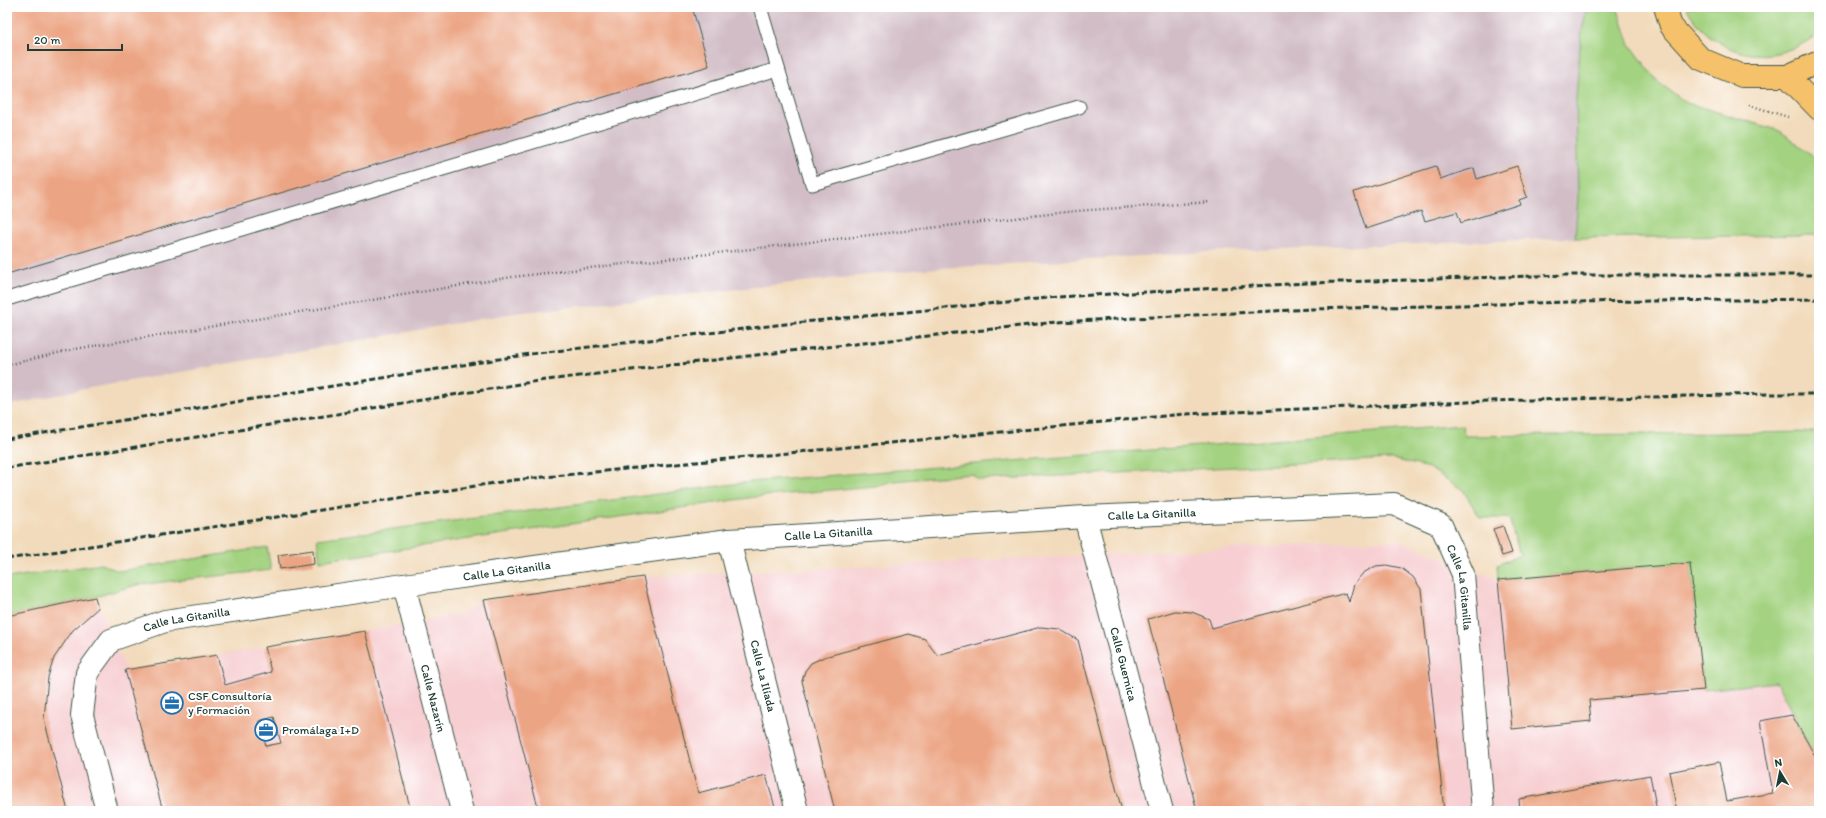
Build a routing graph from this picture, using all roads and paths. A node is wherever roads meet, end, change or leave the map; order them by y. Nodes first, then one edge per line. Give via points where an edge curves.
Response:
1 (760, 7) edge
2 (1665, 7) edge
3 (1819, 62) edge
4 (778, 69) junction
5 (1787, 76) junction
6 (1079, 108) dead end
7 (1819, 109) edge
8 (1210, 202) dead end
9 (7, 300) edge
10 (7, 365) edge
11 (1084, 517) junction
12 (729, 540) junction
13 (404, 585) junction
14 (107, 811) edge
15 (462, 811) edge
16 (797, 811) edge
17 (1162, 811) edge
18 (1483, 811) edge

1 - 4 lane
2 - 5 main road via 1671,26 1701,58 1742,76
3 - 5 main road
4 - 6 lane via 812,184
4 - 9 lane
5 - 7 main road
8 - 10 path via 1075,211 512,277 74,349
11 - 12 street, Calle La Gitanilla
11 - 17 street, Calle Guernica
11 - 18 street, Calle La Gitanilla via 1394,504 1441,525 1463,574
12 - 13 street, Calle La Gitanilla
12 - 16 street, Calle La Ilíada
13 - 14 street, Calle La Gitanilla via 165,621 111,640 87,673 82,715
13 - 15 street, Calle Nazarín

